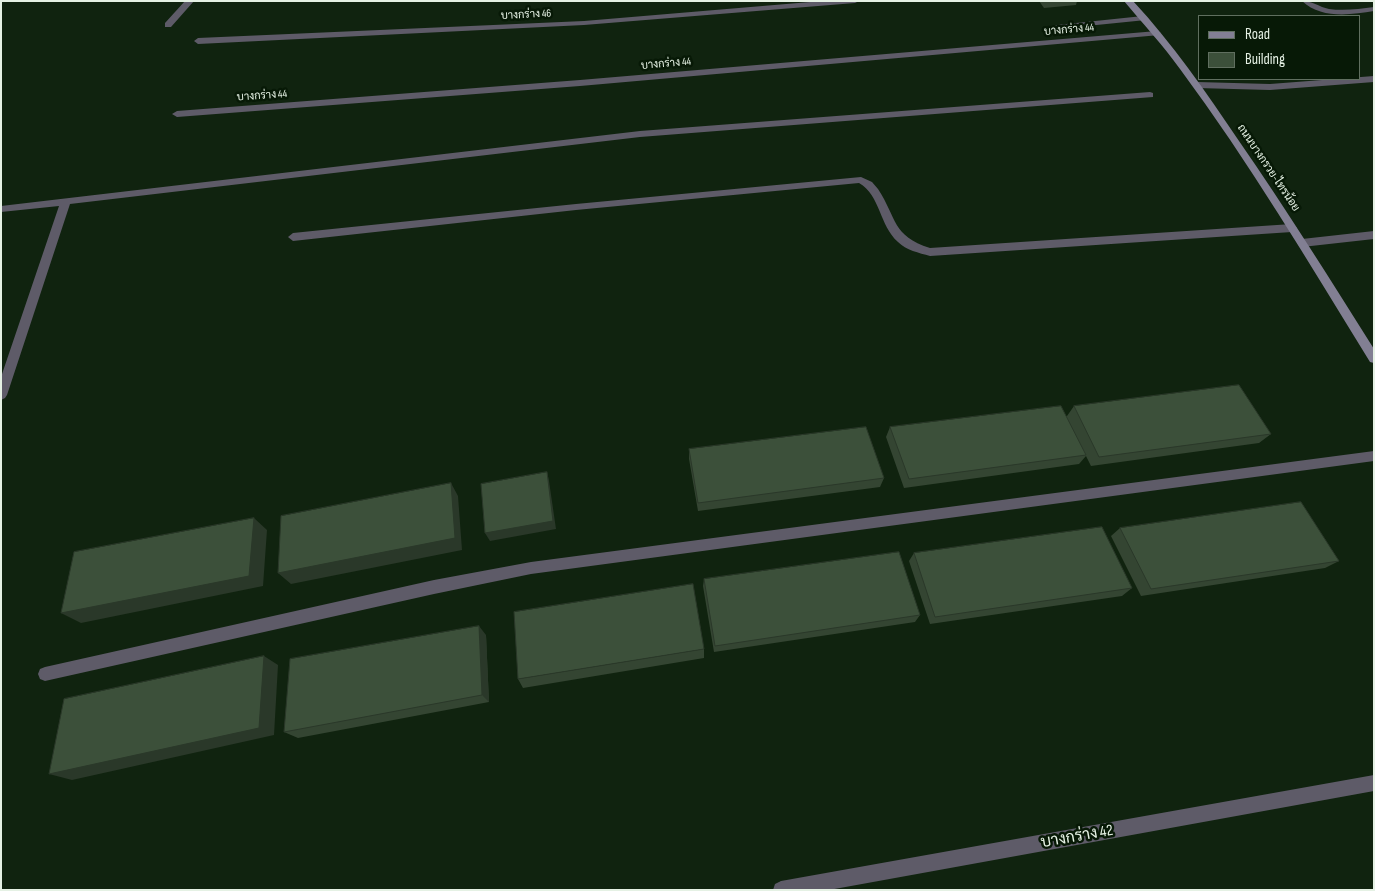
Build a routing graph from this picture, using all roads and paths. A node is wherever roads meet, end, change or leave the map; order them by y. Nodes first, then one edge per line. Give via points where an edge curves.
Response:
1 (190, 1) edge
2 (855, 1) edge
3 (1128, 1) edge
4 (1306, 1) edge
5 (1374, 10) edge
6 (1143, 18) junction
7 (168, 25) dead end
8 (1057, 27) dead end
9 (1157, 33) junction
10 (198, 41) dead end
11 (1374, 79) edge
12 (1197, 85) junction
13 (1150, 95) dead end
14 (176, 114) dead end
15 (65, 203) junction
16 (1, 209) edge
17 (1292, 228) junction
18 (1374, 235) edge
19 (293, 237) dead end
20 (1302, 243) junction
21 (1374, 359) edge
22 (1, 395) edge
23 (1374, 456) edge
24 (45, 674) dead end
25 (1374, 783) edge
26 (781, 890) edge

1 - 7 street
2 - 10 street, บางกร่าง 46 via 584,23
3 - 6 main road, ถนนบางกรวย-ไทรน้อย
4 - 5 street via 1326,11
6 - 8 street
6 - 9 main road, ถนนบางกรวย-ไทรน้อย
9 - 12 main road, ถนนบางกรวย-ไทรน้อย
9 - 14 street, บางกร่าง 44
11 - 12 street via 1270,87
12 - 17 main road, ถนนบางกรวย-ไทรน้อย
13 - 15 street via 640,134
15 - 16 street
15 - 22 street
17 - 19 street via 930,252 898,237 870,184 861,180
17 - 20 main road, ถนนบางกรวย-ไทรน้อย
18 - 20 street
20 - 21 main road, ถนนบางกรวย-ไทรน้อย
23 - 24 street via 531,568
25 - 26 street, บางกร่าง 42

